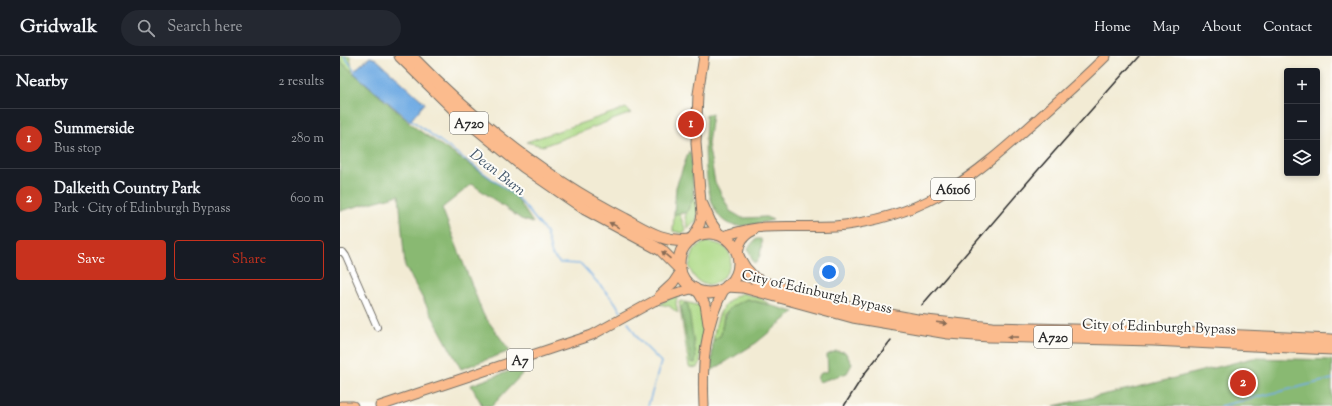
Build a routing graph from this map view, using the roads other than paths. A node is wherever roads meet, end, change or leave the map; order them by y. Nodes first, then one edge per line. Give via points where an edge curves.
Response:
1 (400, 56) edge
2 (411, 56) edge
3 (704, 56) edge
4 (1106, 56) edge
5 (701, 199) junction
6 (758, 228) junction
7 (722, 236) junction
8 (691, 239) junction
9 (340, 252) edge
10 (738, 257) junction
11 (681, 270) junction
12 (726, 287) junction
13 (696, 289) junction
14 (654, 301) junction
15 (708, 325) junction
16 (377, 327) dead end
17 (1332, 340) edge
18 (1332, 349) edge
19 (380, 406) edge
20 (704, 406) edge

11 -> 1 highway, A720 via 661,250 586,209 524,167 464,119
2 - 8 highway, A720 via 482,124 567,188 653,235 673,241
3 - 5 main road via 698,94 696,143
4 - 6 main road, A6106 via 997,155 956,187 929,202 891,217 852,224
5 - 7 main road
5 - 8 main road via 700,224
6 - 7 main road, A6106
6 - 10 main road via 742,238
7 - 8 highway via 703,234
7 - 10 highway via 732,244
8 - 11 highway via 681,254
9 - 16 street via 346,256
10 - 12 highway via 738,271
10 -> 17 highway, City of Edinburgh Bypass / A720 via 755,279 773,286 853,308 917,320 992,328
11 - 13 highway via 687,282
11 - 14 main road, A7 via 674,283
12 - 13 highway via 710,292
12 - 15 main road
18 -> 12 highway, City of Edinburgh Bypass / A720 via 948,333 853,317 743,287
13 - 14 main road, A7 via 676,292
13 - 15 main road via 705,304
14 - 19 main road, A7 via 592,335
15 - 20 main road

